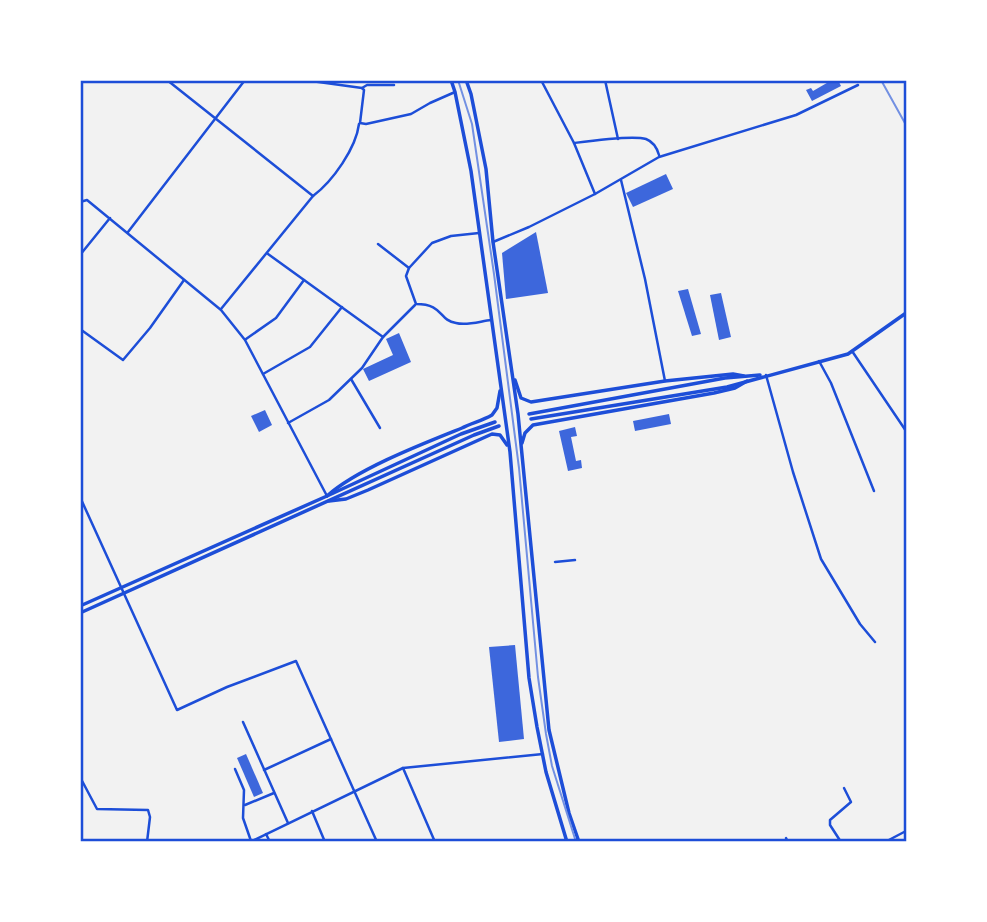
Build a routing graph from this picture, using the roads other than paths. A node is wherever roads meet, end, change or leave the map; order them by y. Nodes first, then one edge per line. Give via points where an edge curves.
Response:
1 (167, 80) edge
2 (245, 80) edge
3 (304, 80) edge
4 (451, 80) edge
5 (466, 80) edge
6 (541, 80) edge
7 (605, 80) edge
8 (335, 83) edge
9 (394, 85) dead end
10 (858, 85) dead end
11 (362, 88) junction
12 (455, 92) junction
13 (215, 119) junction
14 (359, 123) junction
15 (618, 139) junction
16 (574, 143) junction
17 (660, 157) junction
18 (621, 180) junction
19 (595, 194) junction
20 (313, 196) junction
21 (80, 202) edge
22 (110, 218) junction
23 (128, 232) junction
24 (479, 233) junction
25 (493, 242) junction
26 (378, 244) dead end
27 (267, 253) junction
28 (80, 255) edge
29 (409, 268) junction
30 (184, 279) junction
31 (304, 280) junction
32 (416, 304) junction
33 (342, 307) junction
34 (220, 310) junction
35 (906, 313) edge
36 (491, 320) junction
37 (80, 329) edge
38 (383, 337) junction
39 (245, 340) junction
40 (508, 346) junction
41 (495, 347) junction
42 (852, 351) junction
43 (819, 361) junction
44 (512, 371) junction
45 (263, 374) junction
46 (766, 375) junction
47 (351, 379) junction
48 (746, 379) junction
49 (665, 381) junction
50 (501, 385) junction
51 (495, 422) dead end
52 (288, 423) junction
53 (499, 426) dead end
54 (380, 428) dead end
55 (906, 431) edge
56 (510, 452) junction
57 (521, 452) junction
58 (874, 491) dead end
59 (80, 497) edge
60 (328, 499) junction
61 (529, 537) junction
62 (516, 538) junction
63 (575, 560) dead end
64 (555, 562) dead end
65 (122, 587) junction
66 (125, 593) junction
67 (80, 606) edge
68 (80, 613) edge
69 (875, 642) dead end
70 (243, 722) dead end
71 (332, 739) junction
72 (542, 754) junction
73 (403, 768) junction
74 (235, 769) dead end
75 (264, 770) junction
76 (80, 777) edge
77 (844, 788) dead end
78 (355, 790) junction
79 (275, 793) junction
80 (245, 806) junction
81 (312, 811) junction
82 (288, 823) junction
83 (906, 831) edge
84 (267, 834) junction
85 (250, 841) edge
86 (147, 842) edge
87 (270, 842) edge
88 (324, 842) edge
89 (377, 842) edge
90 (435, 842) edge
91 (567, 842) edge
92 (579, 842) edge
93 (841, 842) edge
94 (885, 842) edge

1 - 13 street
2 - 13 street
3 - 8 street
4 - 12 main road
5 - 25 main road via 486,169
6 - 16 street
7 - 15 street
8 - 11 street
9 - 11 street
10 - 17 street via 796,115
11 - 14 street
12 - 14 street via 411,114
12 - 24 main road
13 - 20 street
13 - 23 street
14 - 20 street via 358,134 337,171
15 - 16 street
15 - 17 street via 644,138 654,143
16 - 19 street
17 - 18 street
18 - 19 street
18 - 49 street
19 - 25 street
20 - 27 street
21 - 22 street via 87,200
22 - 23 street
22 - 28 street
23 - 30 street
24 - 29 street via 432,243
24 - 36 main road
25 - 40 main road
26 - 29 street
27 - 31 street
27 - 34 street
29 - 32 street via 406,276
30 - 34 street
30 - 37 street via 123,360
31 - 33 street
31 - 39 street via 276,318
32 - 36 street via 435,306 458,324
32 - 38 street
33 - 38 street
33 - 45 street via 310,347
34 - 39 street
35 - 42 main road
36 - 41 main road
38 - 47 street
39 - 45 street
40 - 41 main road
40 - 44 main road
41 - 50 main road
42 - 43 main road
42 - 55 street
43 - 46 main road
43 - 58 street
44 - 49 main road via 521,398 527,402
44 - 57 main road
45 - 52 street
46 - 48 main road
46 - 69 street via 822,562
47 - 52 street via 329,400
47 - 54 street
48 - 48 main road via 727,387 530,416 664,388
48 - 49 main road via 733,374
48 - 57 main road via 735,388 714,393 533,425 524,433
50 - 56 main road
50 - 60 main road via 492,415 363,472 339,485
51 - 60 main road
52 - 60 street
53 - 60 main road
56 - 60 main road via 503,437 492,434 368,491 346,499
56 - 62 main road
57 - 61 main road
59 - 65 street
60 - 65 main road
60 - 66 main road
61 - 62 main road
61 - 92 main road via 549,730
62 - 72 main road
63 - 64 street
65 - 66 street
65 - 67 main road
66 - 68 main road
66 - 71 street via 177,710 296,661
70 - 75 street
71 - 75 street
71 - 78 street
72 - 73 street
72 - 91 main road
73 - 78 street
73 - 90 street
74 - 80 street
75 - 79 street
76 - 86 street via 97,809 148,810
77 - 93 street via 851,802 830,820
78 - 81 street
78 - 89 street
79 - 80 street
79 - 82 street
80 - 85 street via 243,818
81 - 82 street
81 - 88 street
82 - 84 street
83 - 94 street
84 - 85 street
84 - 87 street

